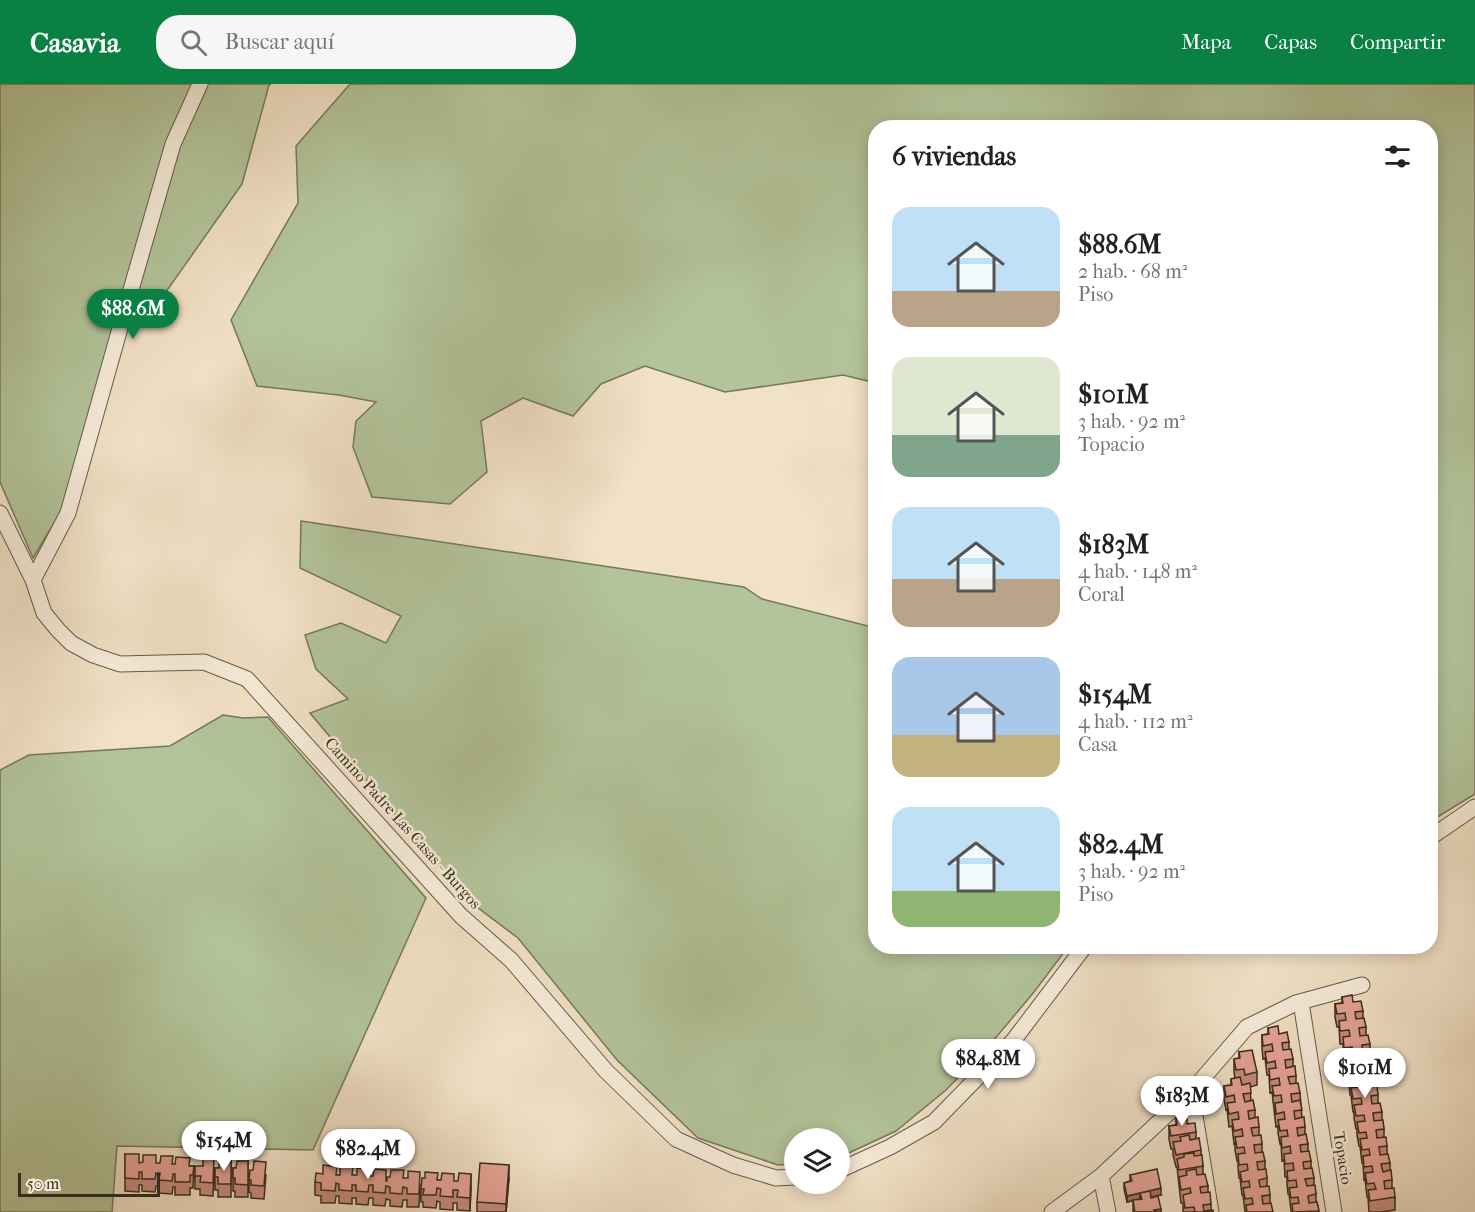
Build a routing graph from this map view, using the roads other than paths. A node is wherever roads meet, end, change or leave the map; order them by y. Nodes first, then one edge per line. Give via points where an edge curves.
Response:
1 (200, 84) edge
2 (0, 513) edge
3 (33, 580) junction
4 (1475, 807) edge
5 (1438, 832) edge
6 (1079, 954) edge
7 (1362, 985) dead end
8 (1301, 1002) junction
9 (1191, 1092) junction
10 (850, 1165) edge
11 (1101, 1176) junction
12 (784, 1178) edge
13 (1052, 1212) edge
14 (1108, 1212) edge
15 (1211, 1212) edge
16 (1334, 1212) edge

1 - 3 street via 173,144 68,513
2 - 3 street, Camino Padre Las Casas - Burgos
3 - 12 street, Camino Padre Las Casas - Burgos via 44,613 71,643 93,655 120,664 204,662 247,678 461,916 511,960 606,1071 676,1139 734,1165
4 - 5 street
6 - 10 street via 1013,1041 934,1122
7 - 8 street
8 - 9 street via 1247,1027
8 - 16 street, Topacio
9 - 11 street
9 - 15 street
11 - 13 street
11 - 14 street

